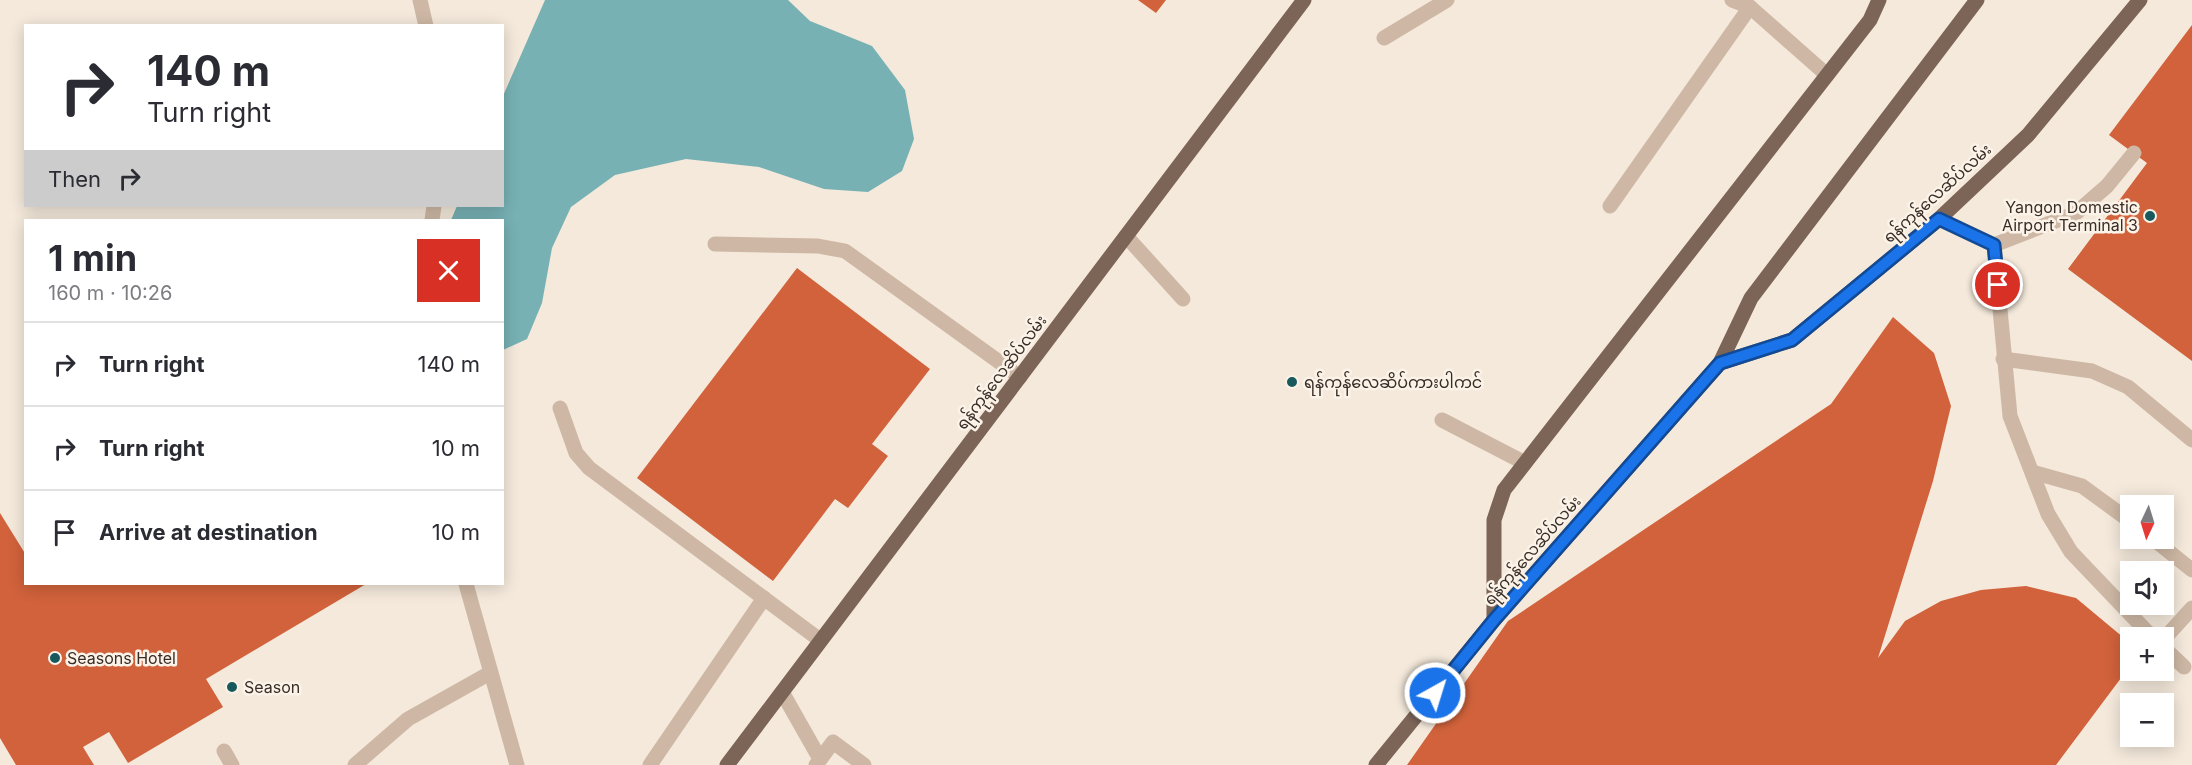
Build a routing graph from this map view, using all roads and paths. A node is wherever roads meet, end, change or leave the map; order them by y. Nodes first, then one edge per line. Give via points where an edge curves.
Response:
1 (420, 0) edge
2 (1304, 0) edge
3 (1447, 0) edge
4 (1732, 0) edge
5 (1879, 0) edge
6 (1977, 0) edge
7 (2140, 0) edge
8 (1750, 7) junction
9 (426, 24) edge
10 (1384, 39) dead end
11 (1827, 75) junction
12 (2134, 153) dead end
13 (1610, 206) dead end
14 (1939, 219) junction
15 (1126, 236) junction
16 (715, 244) dead end
17 (1994, 245) junction
18 (1183, 299) dead end
19 (2003, 359) junction
20 (1720, 363) junction
21 (1020, 377) junction
22 (560, 408) dead end
23 (1442, 420) dead end
24 (2192, 440) edge
25 (1525, 463) junction
26 (2032, 472) junction
27 (2120, 514) edge
28 (2165, 549) edge
29 (2192, 570) edge
30 (466, 585) edge
31 (764, 598) junction
32 (2192, 608) edge
33 (1494, 620) junction
34 (2143, 627) edge
35 (2174, 628) edge
36 (820, 640) junction
37 (2174, 657) edge
38 (2184, 667) dead end
39 (490, 673) junction
40 (782, 692) junction
41 (224, 751) dead end
42 (818, 762) edge
43 (232, 765) edge
44 (355, 765) edge
45 (517, 765) edge
46 (650, 765) edge
47 (727, 765) edge
48 (864, 765) edge
49 (1376, 765) edge

1 - 9 lane
2 - 15 main road, ရန်ကုန်လေဆိပ်လမ်း
3 - 10 lane
4 - 8 lane
5 - 11 main road via 1870,20
6 - 20 main road, ရန်ကုန်လေဆိပ်လမ်း via 1751,298
7 - 14 main road, ရန်ကုန်လေဆိပ်လမ်း via 2028,135
8 - 11 lane
8 - 13 lane
11 - 25 main road
12 - 17 lane via 2107,186 2076,213
14 - 17 lane
14 - 20 main road, ရန်ကုန်လေဆိပ်လမ်း via 1792,340
15 - 18 lane
15 - 21 main road, ရန်ကုန်လေဆိပ်လမ်း
16 - 21 lane via 845,250
17 - 19 lane
19 - 24 lane via 2092,371 2128,387
19 - 26 lane via 2010,416
20 - 33 main road, ရန်ကုန်လေဆိပ်လမ်း
21 - 36 main road, ရန်ကုန်လေဆိပ်လမ်း
22 - 31 lane via 576,453 590,468
23 - 25 lane
25 - 33 main road via 1504,490 1494,520
26 - 27 lane via 2082,486
26 - 34 lane via 2048,514 2071,552
28 - 29 lane
30 - 39 lane
31 - 36 lane
31 - 46 lane
32 - 35 lane
33 - 49 main road, ရန်ကုန်လေဆိပ်လမ်း
36 - 40 main road, ရန်ကုန်လေဆိပ်လမ်း
37 - 38 lane
39 - 44 lane via 408,719
39 - 45 lane
40 - 42 lane
40 - 47 main road, ရန်ကုန်လေဆိပ်လမ်း
41 - 43 lane
42 - 48 lane via 833,742

